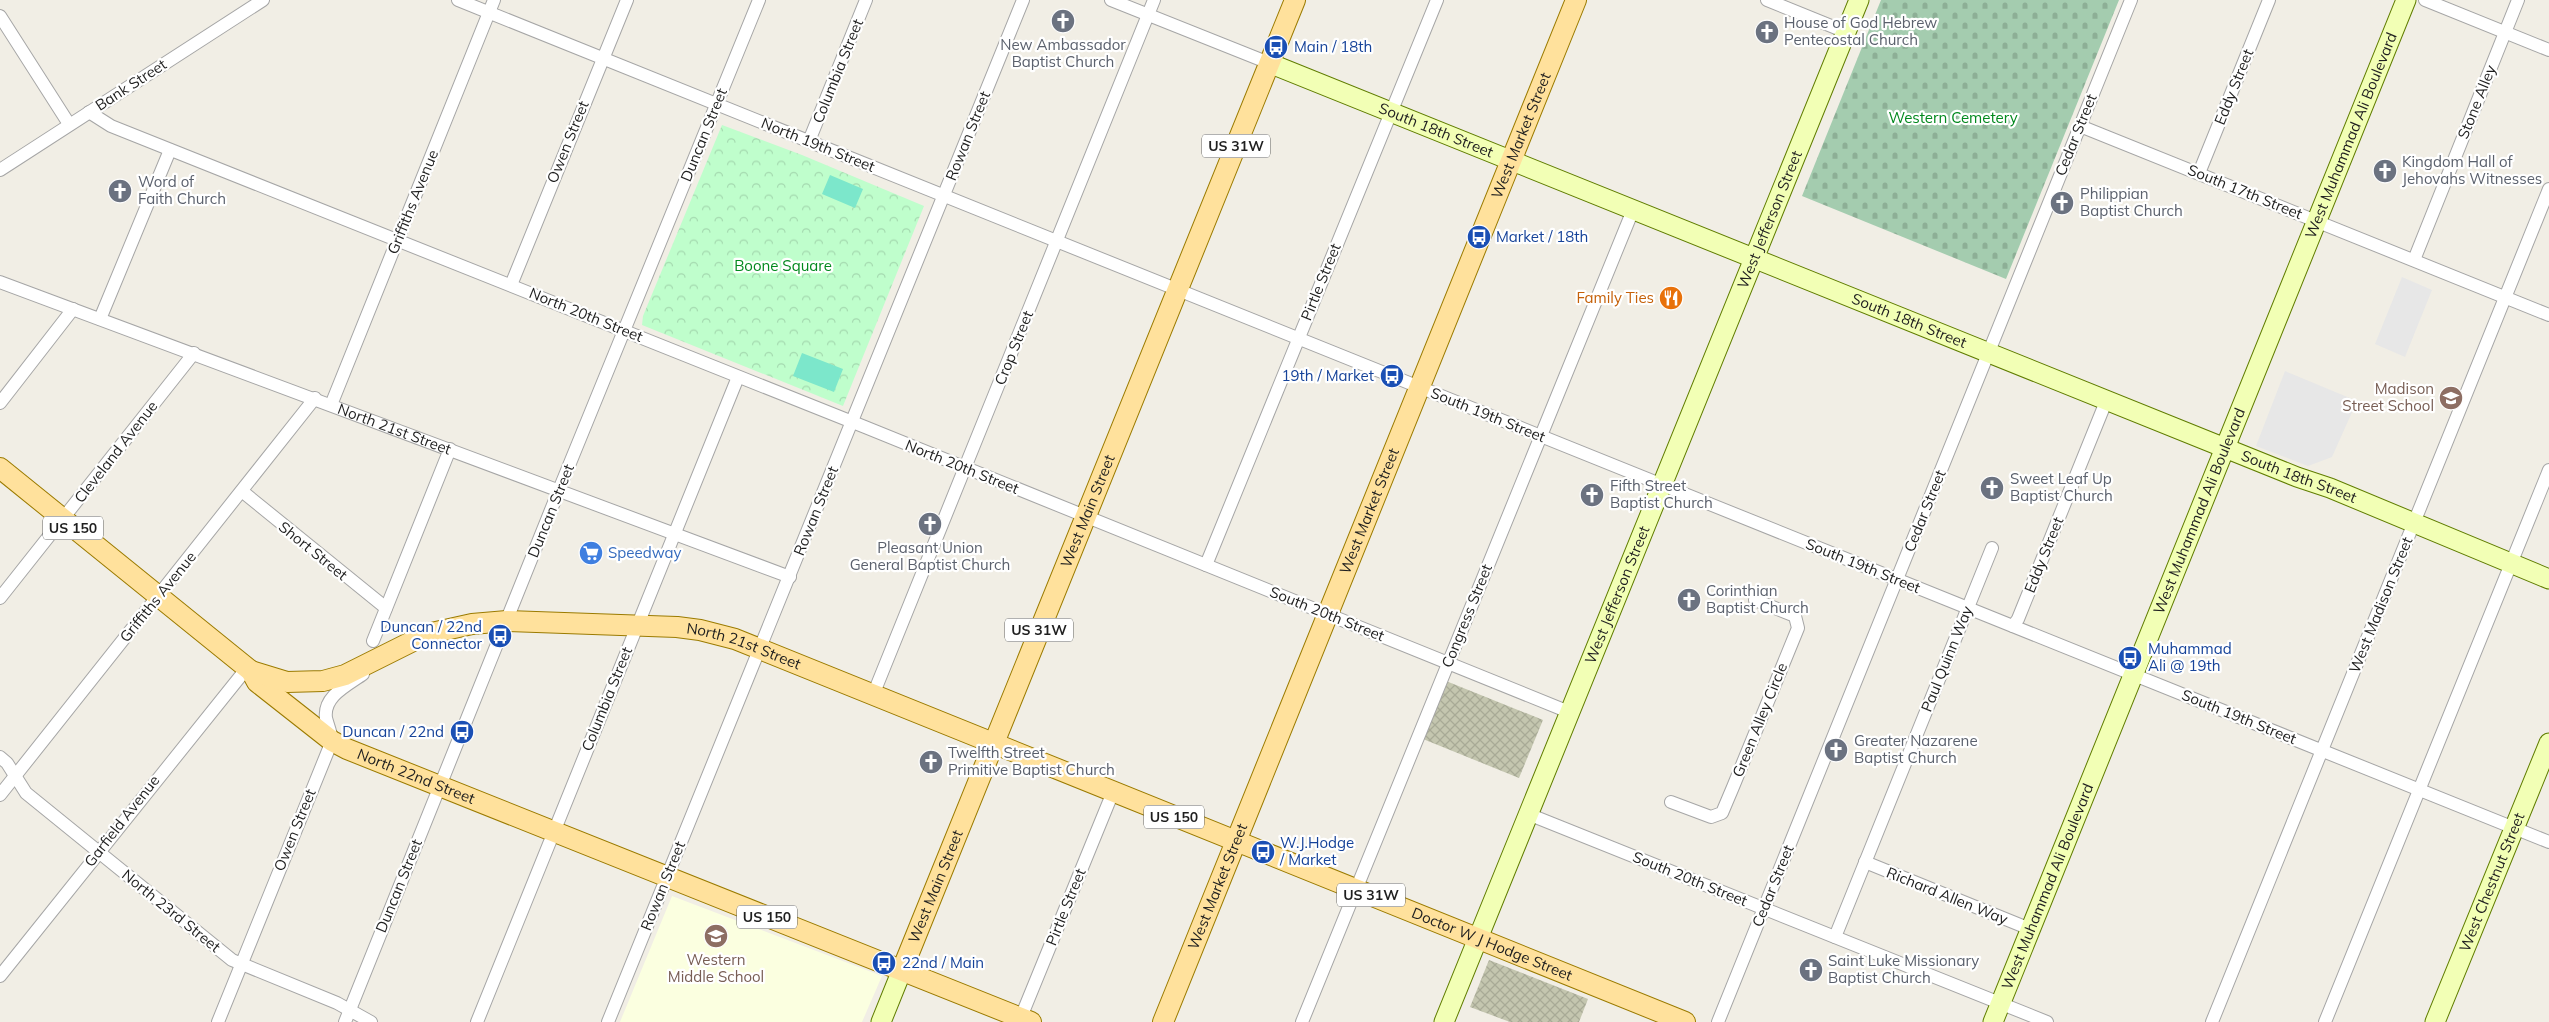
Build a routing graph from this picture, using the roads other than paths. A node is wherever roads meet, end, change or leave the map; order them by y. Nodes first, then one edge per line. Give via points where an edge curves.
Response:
1 (263, 0) edge
2 (458, 0) edge
3 (494, 0) edge
4 (627, 0) edge
5 (759, 0) edge
6 (866, 0) edge
7 (1023, 0) edge
8 (1111, 0) edge
9 (1154, 0) edge
10 (1295, 0) edge
11 (1437, 0) edge
12 (1576, 0) edge
13 (1767, 0) edge
14 (1859, 0) edge
15 (2131, 0) edge
16 (2269, 0) edge
17 (2406, 0) edge
18 (2425, 0) edge
19 (2518, 0) edge
20 (490, 12) junction
21 (1149, 15) junction
22 (0, 16) edge
23 (1846, 32) junction
24 (2505, 33) junction
25 (2549, 50) edge
26 (602, 59) junction
27 (1269, 63) junction
28 (717, 104) junction
29 (89, 112) junction
30 (1391, 112) junction
31 (70, 124) junction
32 (2080, 126) junction
33 (809, 142) junction
34 (170, 150) junction
35 (1510, 160) junction
36 (0, 170) edge
37 (2199, 173) junction
38 (2549, 188) edge
39 (943, 196) junction
40 (1633, 210) junction
41 (2317, 221) junction
42 (398, 240) junction
43 (1057, 242) junction
44 (1754, 259) junction
45 (2414, 260) junction
46 (0, 282) edge
47 (511, 285) junction
48 (1178, 289) junction
49 (2505, 296) junction
50 (73, 309) junction
51 (2549, 315) edge
52 (100, 319) junction
53 (624, 331) junction
54 (1298, 338) junction
55 (194, 353) junction
56 (1988, 354) junction
57 (738, 377) junction
58 (1419, 387) junction
59 (315, 398) junction
60 (2107, 399) junction
61 (0, 403) edge
62 (331, 405) junction
63 (852, 422) junction
64 (1540, 436) junction
65 (2226, 448) junction
66 (450, 449) junction
67 (0, 468) edge
68 (965, 468) junction
69 (2549, 470) edge
70 (1661, 485) junction
71 (559, 490) junction
72 (243, 492) junction
73 (1085, 516) junction
74 (62, 519) junction
75 (2414, 523) junction
76 (674, 533) junction
77 (1992, 548) dead end
78 (2511, 564) junction
79 (1206, 565) junction
80 (790, 577) junction
81 (2549, 579) edge
82 (1897, 580) junction
83 (158, 597) junction
84 (0, 598) edge
85 (1755, 600) dead end
86 (1967, 607) junction
87 (386, 608) junction
88 (1326, 614) junction
89 (507, 621) junction
90 (637, 626) junction
91 (2013, 626) junction
92 (378, 649) junction
93 (760, 649) junction
94 (1448, 663) junction
95 (249, 670) junction
96 (2134, 674) junction
97 (873, 695) junction
98 (1570, 712) junction
99 (332, 741) junction
100 (2549, 743) edge
101 (993, 744) junction
102 (2322, 750) junction
103 (0, 757) edge
104 (16, 777) junction
105 (440, 785) junction
106 (2419, 790) junction
107 (1114, 792) junction
108 (0, 795) edge
109 (1672, 802) dead end
110 (1528, 814) junction
111 (2514, 828) junction
112 (554, 831) junction
113 (1235, 842) junction
114 (2549, 842) edge
115 (98, 852) junction
116 (1864, 862) junction
117 (667, 877) junction
118 (1356, 889) junction
119 (1764, 908) junction
120 (2030, 930) junction
121 (1835, 937) junction
122 (1477, 938) junction
123 (241, 965) junction
124 (902, 970) junction
125 (0, 976) edge
126 (2000, 1003) junction
127 (348, 1016) edge
128 (1024, 1021) edge
129 (218, 1022) edge
130 (371, 1022) edge
131 (477, 1022) edge
132 (608, 1022) edge
133 (881, 1022) edge
134 (1163, 1022) edge
135 (1302, 1022) edge
136 (1444, 1022) edge
137 (1685, 1022) edge
138 (1718, 1022) edge
139 (1993, 1022) edge
140 (2047, 1022) edge
141 (2212, 1022) edge
142 (2325, 1022) edge
143 (2435, 1022) edge

1 - 29 street, Bank Street
2 - 20 street, North 19th Street
3 - 20 street, Griffiths Avenue
4 - 26 street, Owen Street
5 - 28 street, Duncan Street
6 - 33 street, Columbia Street
7 - 39 street, Rowan Street
8 - 21 street
9 - 21 street, Crop Street
10 - 27 main road, West Main Street / US 31W
11 - 30 street, Pirtle Street
12 - 35 main road, West Market Street
13 - 23 street
14 - 23 street, West Jefferson Street
15 - 32 street, Cedar Street
16 - 37 street, Eddy Street
17 - 41 street, West Muhammad Ali Boulevard
18 - 24 street
19 - 24 street, Stone Alley
20 - 26 street, North 19th Street
20 - 42 street, Griffiths Avenue
21 - 27 street
21 - 43 street, Crop Street
22 - 31 street
23 - 44 street, West Jefferson Street
24 - 25 street
24 - 45 street, Stone Alley
26 - 28 street, North 19th Street
26 - 47 street, Owen Street
27 - 30 street, South 18th Street
27 - 48 main road, West Main Street / US 31W
28 - 33 street, North 19th Street
28 - 53 street, Duncan Street
29 - 31 street, Bank Street
29 - 34 street, North 20th Street via 111,126
30 - 35 street, South 18th Street
30 - 54 street, Pirtle Street
31 - 36 street, Bank Street
32 - 37 street, South 17th Street
32 - 56 street, Cedar Street
33 - 39 street, North 19th Street
34 - 42 street, North 20th Street
34 - 52 street
35 - 40 street, South 18th Street
35 - 58 main road, West Market Street
37 - 41 street, South 17th Street
38 - 49 street, West Madison Street
39 - 43 street, North 19th Street
39 - 63 street, Rowan Street
40 - 44 street, South 18th Street
40 - 64 street, Congress Street
41 - 45 street, South 17th Street
41 - 65 street, West Muhammad Ali Boulevard
42 - 47 street, North 20th Street
42 - 62 street, Griffiths Avenue
43 - 48 street, North 19th Street
43 - 68 street, Crop Street
44 - 56 street, South 18th Street
44 - 70 street, West Jefferson Street
45 - 49 street, South 17th Street
46 - 50 street, North 21st Street
47 - 53 street, North 20th Street
48 - 54 street, South 19th Street
48 - 73 main road, West Main Street / US 31W
49 - 51 street, South 17th Street
49 - 75 street, West Madison Street
50 - 52 street, North 21st Street
50 - 61 street
52 - 55 street, North 21st Street
53 - 57 street, North 20th Street
53 - 71 street, Duncan Street
54 - 58 street, South 19th Street
54 - 79 street, Pirtle Street
55 - 59 street, North 21st Street
55 - 74 street, Cleveland Avenue
56 - 60 street, South 18th Street
56 - 82 street, Cedar Street
57 - 63 street, North 20th Street
57 - 76 street, Columbia Street
58 - 64 street, South 19th Street
58 - 88 main road, West Market Street
59 - 62 street, North 21st Street
59 - 72 street, Griffiths Avenue
60 - 65 street, South 18th Street
60 - 91 street, Eddy Street
62 - 66 street, North 21st Street
63 - 68 street, North 20th Street
63 - 80 street, Rowan Street
64 - 70 street, South 19th Street
64 - 94 street, Congress Street
65 - 75 street, South 18th Street
65 - 96 street, West Muhammad Ali Boulevard
66 - 71 street, North 21st Street
66 - 87 street
67 - 74 main road, North 22nd Street / US 150
68 - 73 street, North 20th Street
68 - 97 street, Crop Street
69 - 78 street
70 - 82 street, South 19th Street
70 - 98 street, West Jefferson Street
71 - 76 street, North 21st Street
71 - 89 street, Duncan Street
72 - 83 street, Griffiths Avenue
72 - 87 street, Short Street
73 - 79 street, South 20th Street
73 - 101 main road, West Main Street / US 31W
74 - 83 main road, North 22nd Street / US 150
74 - 84 street, Cleveland Avenue
75 - 78 street, South 18th Street
75 - 102 street, West Madison Street
76 - 80 street, North 21st Street
76 - 90 street, Columbia Street
77 - 86 street, Paul Quinn Way
78 - 81 street, South 18th Street
78 - 106 street
79 - 88 street, South 20th Street
80 - 93 street, Rowan Street
82 - 86 street, South 19th Street
82 - 119 street, Cedar Street
83 - 95 main road, North 22nd Street / US 150
83 - 104 street, Griffiths Avenue
85 - 109 street, Green Alley Circle via 1795,616 1798,628 1733,787 1722,813 1711,816
86 - 91 street, South 19th Street
86 - 116 street, Paul Quinn Way
87 - 92 street
88 - 94 street, South 20th Street
88 - 113 main road, West Market Street
89 - 90 main road, North 21st Street / US 150
89 - 92 main road, North 21st Street / US 150 via 441,630
89 - 105 street, Duncan Street
90 - 93 main road, North 21st Street / US 150 via 700,630
90 - 112 street, Columbia Street
91 - 96 street, South 19th Street
92 - 95 main road, North 21st Street / US 150 via 335,678 315,682 287,682
92 - 99 street via 335,693 328,705 327,720
93 - 97 main road, North 21st Street / US 150
93 - 117 street, Rowan Street
94 - 98 street, South 20th Street
94 - 118 street, Congress Street
95 - 99 main road, North 22nd Street / US 150 via 257,682
95 - 115 street, Garfield Avenue
96 - 102 street, South 19th Street
96 - 120 street, West Muhammad Ali Boulevard
97 - 101 main road, North 21st Street / US 150
98 - 110 street, West Jefferson Street
99 - 105 main road, North 22nd Street / US 150
99 - 123 street, Owen Street
100 - 111 street, West Chestnut Street
101 - 107 main road, Doctor W J Hodge Street / US 150
101 - 124 main road, West Main Street / US 31W
102 - 106 street, South 19th Street
102 - 141 street, West Madison Street
103 - 104 street, North 23rd Street
104 - 108 street, Griffiths Avenue
104 - 115 street, North 23rd Street via 26,793
105 - 112 main road, North 22nd Street / US 150
105 - 127 street, Duncan Street
106 - 111 street, South 19th Street
106 - 142 street
107 - 113 main road, Doctor W J Hodge Street / US 150
107 - 128 street, Pirtle Street
110 - 119 street, South 20th Street
110 - 122 street, West Jefferson Street
111 - 114 street, South 19th Street
111 - 143 street, West Chestnut Street
112 - 117 main road, North 22nd Street / US 150
112 - 131 street, Columbia Street
113 - 118 main road, Doctor W J Hodge Street / US 31W
113 - 134 main road, West Market Street
115 - 123 street, North 23rd Street
115 - 125 street, Garfield Avenue
116 - 120 street, Richard Allen Way
116 - 121 street, Paul Quinn Way
117 - 124 main road, North 22nd Street / US 150
117 - 132 street, Rowan Street
118 - 122 main road, Doctor W J Hodge Street / US 31W
118 - 135 street, Congress Street
119 - 121 street, South 20th Street
119 - 138 street, Cedar Street
120 - 126 street, West Muhammad Ali Boulevard
121 - 126 street, South 20th Street
122 - 136 street, West Jefferson Street
122 - 137 main road, Doctor W J Hodge Street / US 31W
123 - 127 street, North 23rd Street
123 - 129 street, Owen Street
124 - 128 main road, North 22nd Street
124 - 133 street, West Main Street
126 - 139 street, West Muhammad Ali Boulevard
126 - 140 street, South 20th Street
127 - 130 street, North 23rd Street

